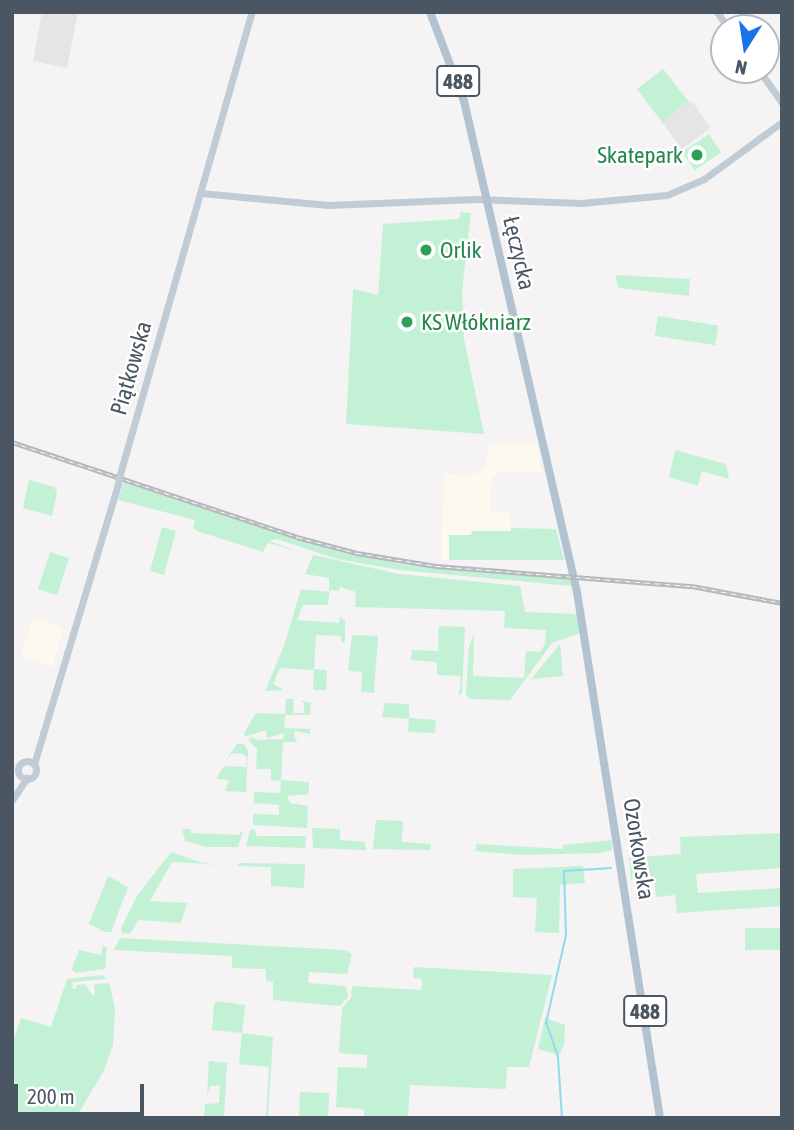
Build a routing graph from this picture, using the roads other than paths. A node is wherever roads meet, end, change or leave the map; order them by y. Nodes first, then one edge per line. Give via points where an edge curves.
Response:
1 (252, 12) edge
2 (430, 12) edge
3 (769, 84) edge
4 (782, 103) edge
5 (782, 122) edge
6 (201, 193) junction
7 (487, 199) junction
8 (577, 588) joint
9 (22, 767) edge
10 (12, 798) edge
11 (660, 1118) edge

1 - 6 main road, Piątkowska
2 - 7 main road, Łęczycka / 488 via 458,80
3 - 4 main road
5 - 7 main road via 674,194 581,203
6 - 7 main road via 328,205
6 - 9 main road, Piątkowska, bridge via 44,733
7 - 8 main road, Łęczycka / 488
8 - 11 main road, Ozorkowska / 488
9 - 10 main road, Piątkowska

